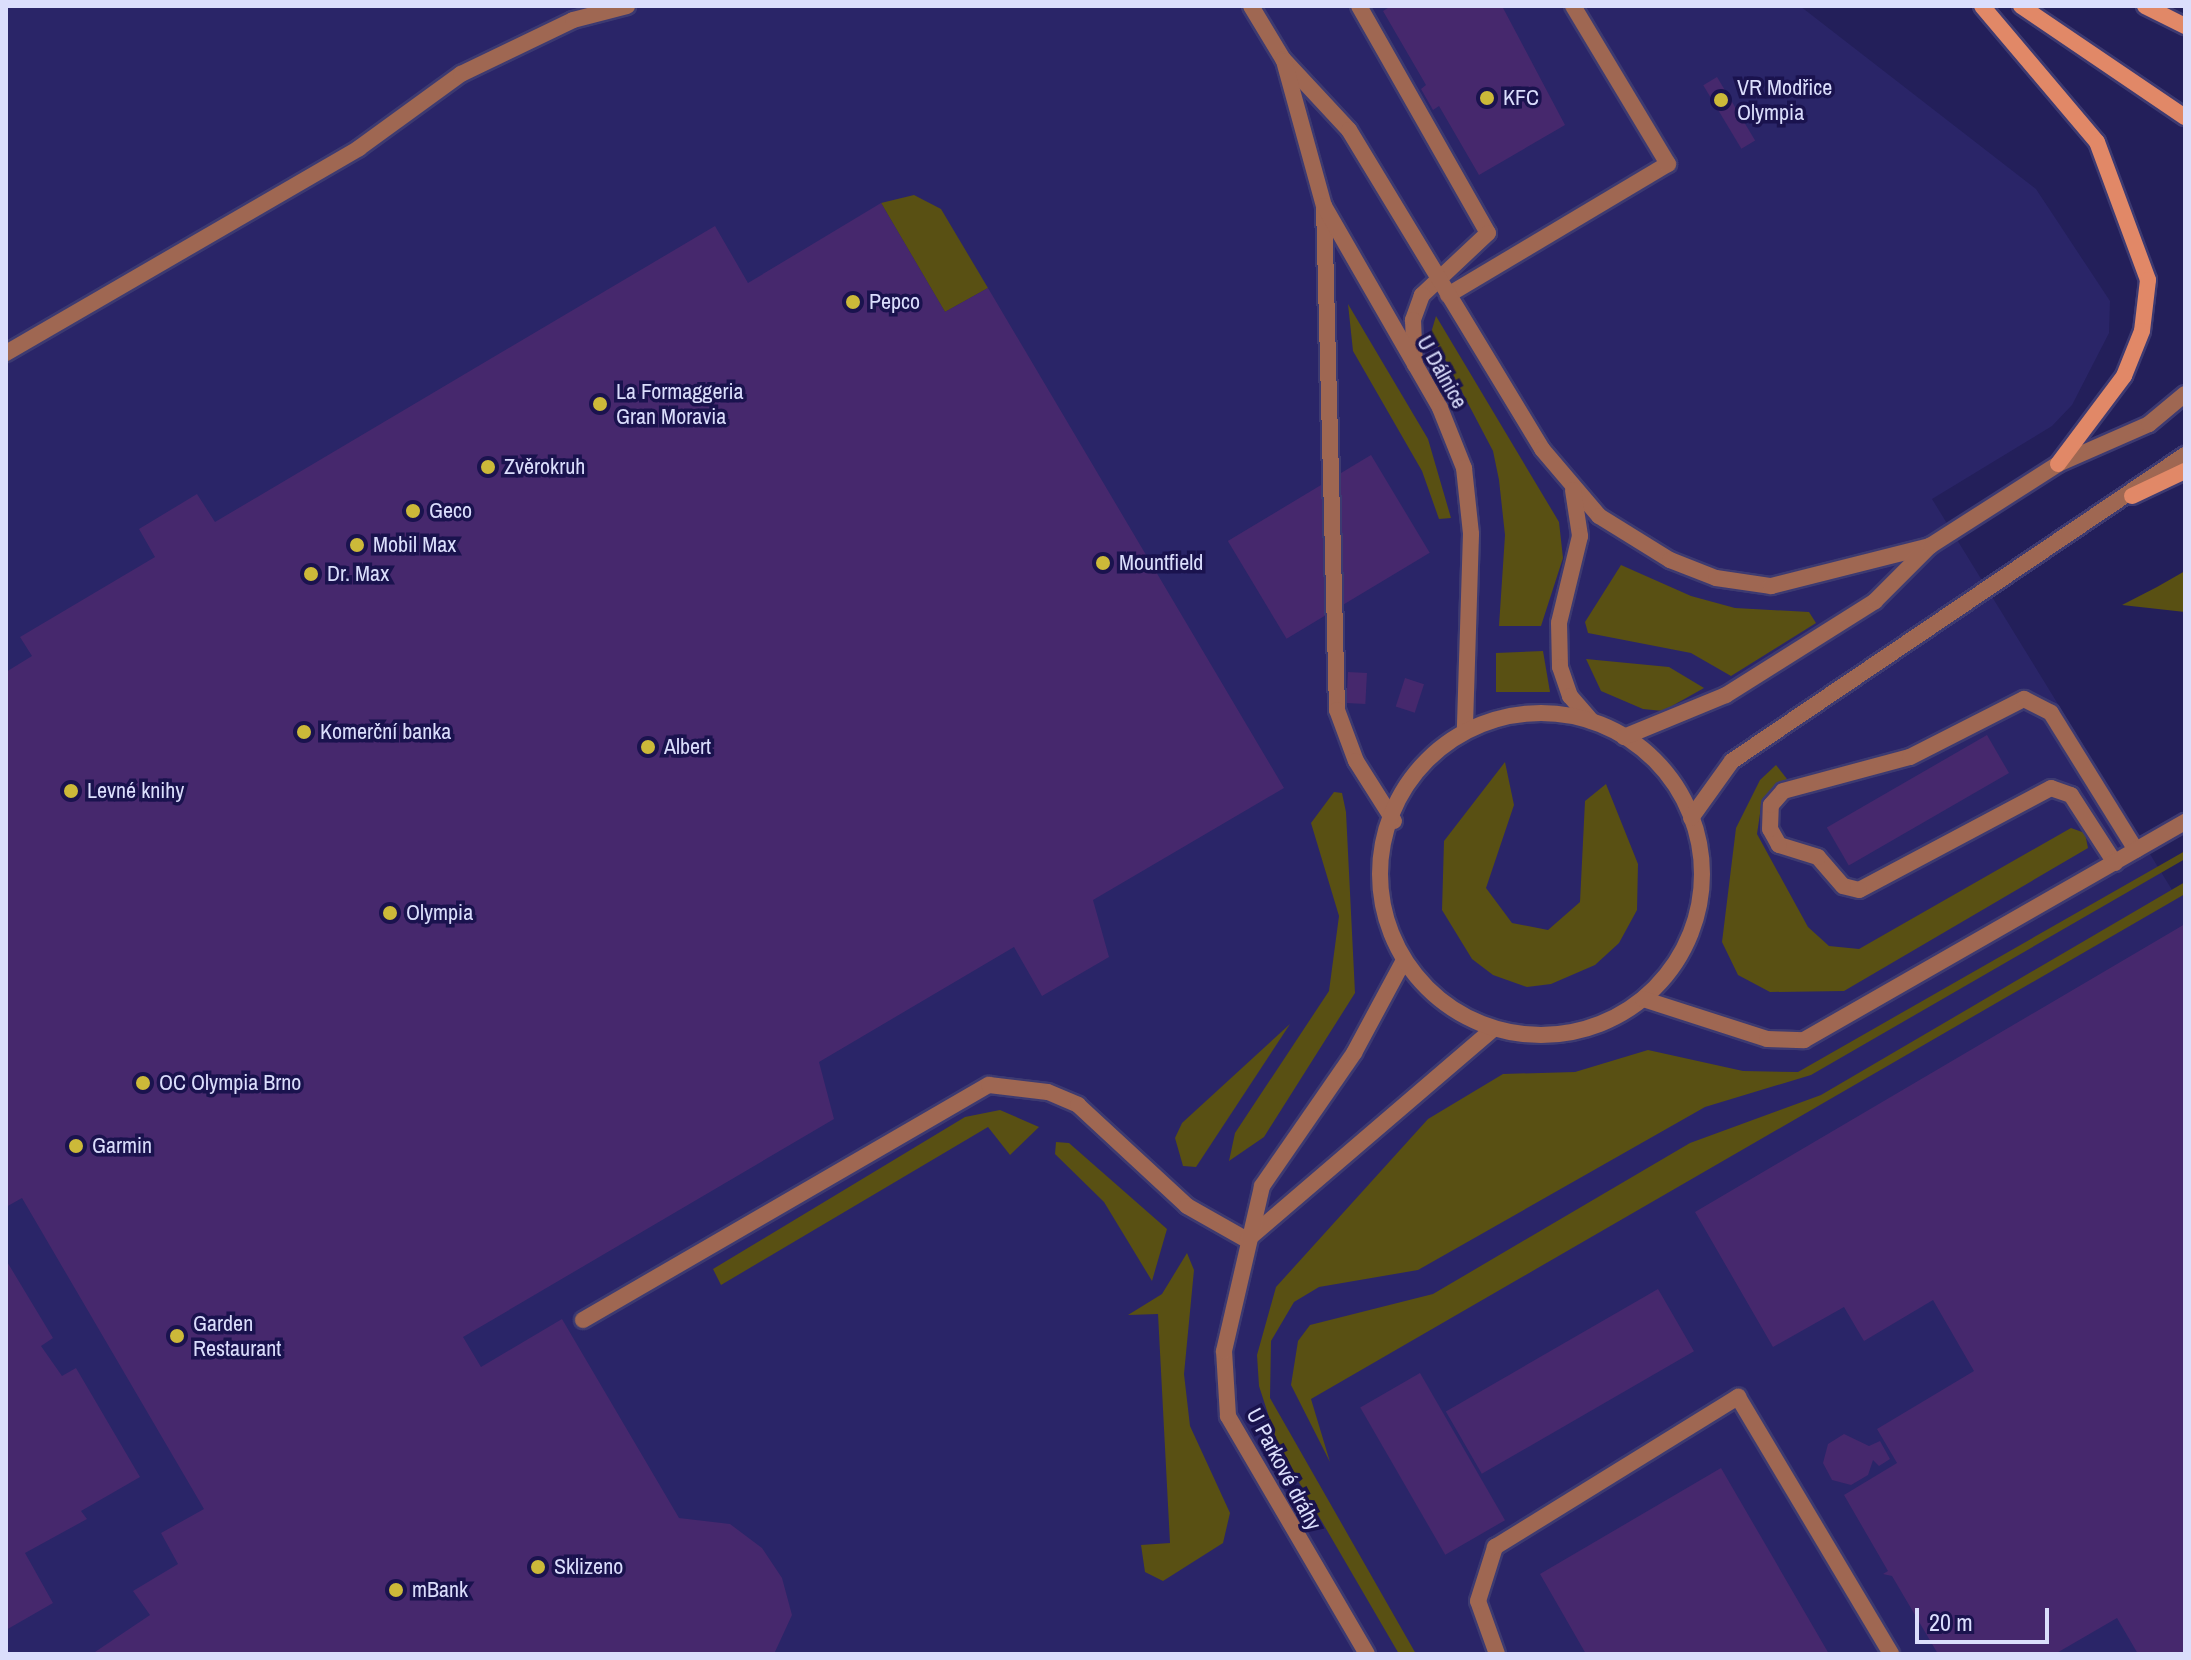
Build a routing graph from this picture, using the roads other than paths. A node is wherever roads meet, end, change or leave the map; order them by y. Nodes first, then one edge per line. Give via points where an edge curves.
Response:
1 (627, 6) edge
2 (1251, 6) edge
3 (1359, 6) edge
4 (1573, 6) edge
5 (1982, 6) edge
6 (2021, 6) edge
7 (2145, 6) edge
8 (2185, 26) edge
9 (1283, 59) junction
10 (2185, 117) edge
11 (1324, 206) junction
12 (1437, 276) junction
13 (1448, 295) junction
14 (6, 353) edge
15 (1415, 369) junction
16 (2185, 394) edge
17 (2185, 455) edge
18 (2058, 464) junction
19 (2185, 471) edge
20 (1573, 488) junction
21 (2132, 496) junction
22 (1930, 546) junction
23 (1592, 721) junction
24 (1465, 728) junction
25 (1624, 737) junction
26 (1691, 818) junction
27 (1394, 821) junction
28 (2185, 822) edge
29 (2136, 850) junction
30 (2115, 863) junction
31 (1403, 962) junction
32 (1643, 999) junction
33 (1493, 1029) junction
34 (1247, 1240) junction
35 (583, 1320) dead end
36 (1367, 1654) edge
37 (1497, 1654) edge
38 (1891, 1654) edge

1 - 14 street via 573,20 494,56 345,156
2 - 9 street, U Dálnice
3 - 12 street via 1488,233 1475,252
4 - 13 street via 1668,164
5 - 18 main road via 2097,142 2148,280 2142,331 2124,376
6 - 10 main road
7 - 8 main road
9 - 11 street, U Dálnice
9 - 12 street, U Dálnice via 1349,130
11 - 15 street, U Dálnice
11 - 27 street via 1337,710 1356,761
12 - 13 street, U Dálnice
12 - 15 street via 1415,311
13 - 20 street, U Dálnice
15 - 24 street, U Dálnice via 1453,438 1471,499
16 - 18 street via 2124,439
17 - 21 street
18 - 22 street
19 - 21 main road
20 - 22 street, U Dálnice via 1630,539 1716,578 1771,586 1818,579
20 - 23 street, U Dálnice via 1580,536 1559,623 1560,667 1570,696
21 - 26 street via 1732,761
22 - 25 street via 1875,601 1751,680
23 - 24 street via 1541,711
23 - 25 street
24 - 27 street via 1412,783
25 - 26 street via 1663,769
26 - 32 street via 1701,866 1696,916 1675,962
27 - 31 street via 1383,900
28 - 29 street
29 - 30 street
29 - 30 street via 2051,713 2024,699 1910,757 1783,791 1771,805 1770,829 1779,845 1818,857 1843,886 1859,890 2051,788 2071,795
30 - 32 street via 1804,1040 1759,1037
31 - 33 street via 1440,1002
31 - 34 street, U Parkové dráhy via 1354,1053 1262,1186
32 - 33 street via 1566,1034
33 - 34 street
34 - 35 street via 1187,1206 1078,1105 1048,1092 989,1085
34 - 36 street, U Parkové dráhy via 1224,1351 1228,1416
37 - 38 street via 1478,1601 1495,1547 1738,1397

